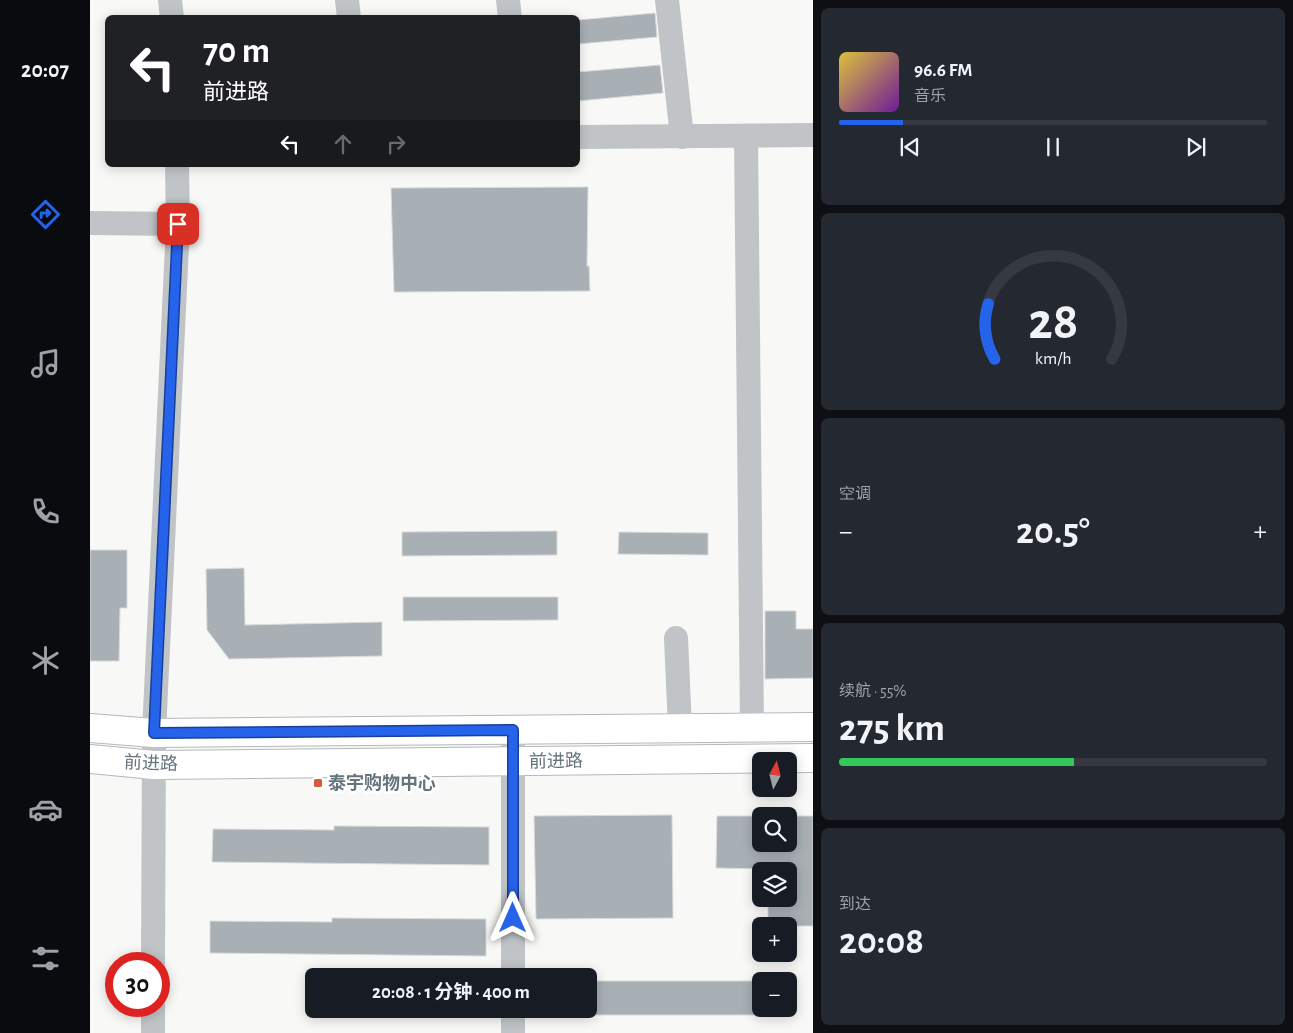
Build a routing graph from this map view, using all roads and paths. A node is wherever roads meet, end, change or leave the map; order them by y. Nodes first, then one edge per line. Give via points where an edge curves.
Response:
1 (170, 0) edge
2 (347, 0) edge
3 (508, 0) edge
4 (667, 0) edge
5 (172, 15) edge
6 (349, 15) edge
7 (510, 15) edge
8 (813, 135) edge
9 (746, 136) junction
10 (580, 137) edge
11 (682, 137) junction
12 (177, 167) edge
13 (90, 223) edge
14 (178, 224) junction
15 (676, 638) dead end
16 (752, 727) junction
17 (813, 727) edge
18 (90, 728) edge
19 (680, 728) junction
20 (513, 730) junction
21 (154, 733) junction
22 (813, 758) edge
23 (90, 759) edge
24 (513, 761) junction
25 (154, 765) junction
26 (153, 952) edge
27 (513, 968) edge
28 (153, 1017) edge
29 (513, 1018) edge
30 (153, 1033) edge
31 (513, 1033) edge

1 - 5 street
2 - 6 street
3 - 7 street
4 - 11 street
8 - 9 street
9 - 11 street
9 - 16 street
10 - 11 street
12 - 14 street
13 - 14 street
14 - 21 street
15 - 19 street
16 - 17 main road, 前进路
16 - 19 main road, 前进路
18 - 21 main road, 前进路
19 - 20 main road, 前进路
20 - 21 main road, 前进路
20 - 24 street
21 - 25 street
22 - 24 main road, 前进路
23 - 25 main road, 前进路
24 - 25 main road, 前进路
24 - 27 street
25 - 26 street
28 - 30 street
29 - 31 street

